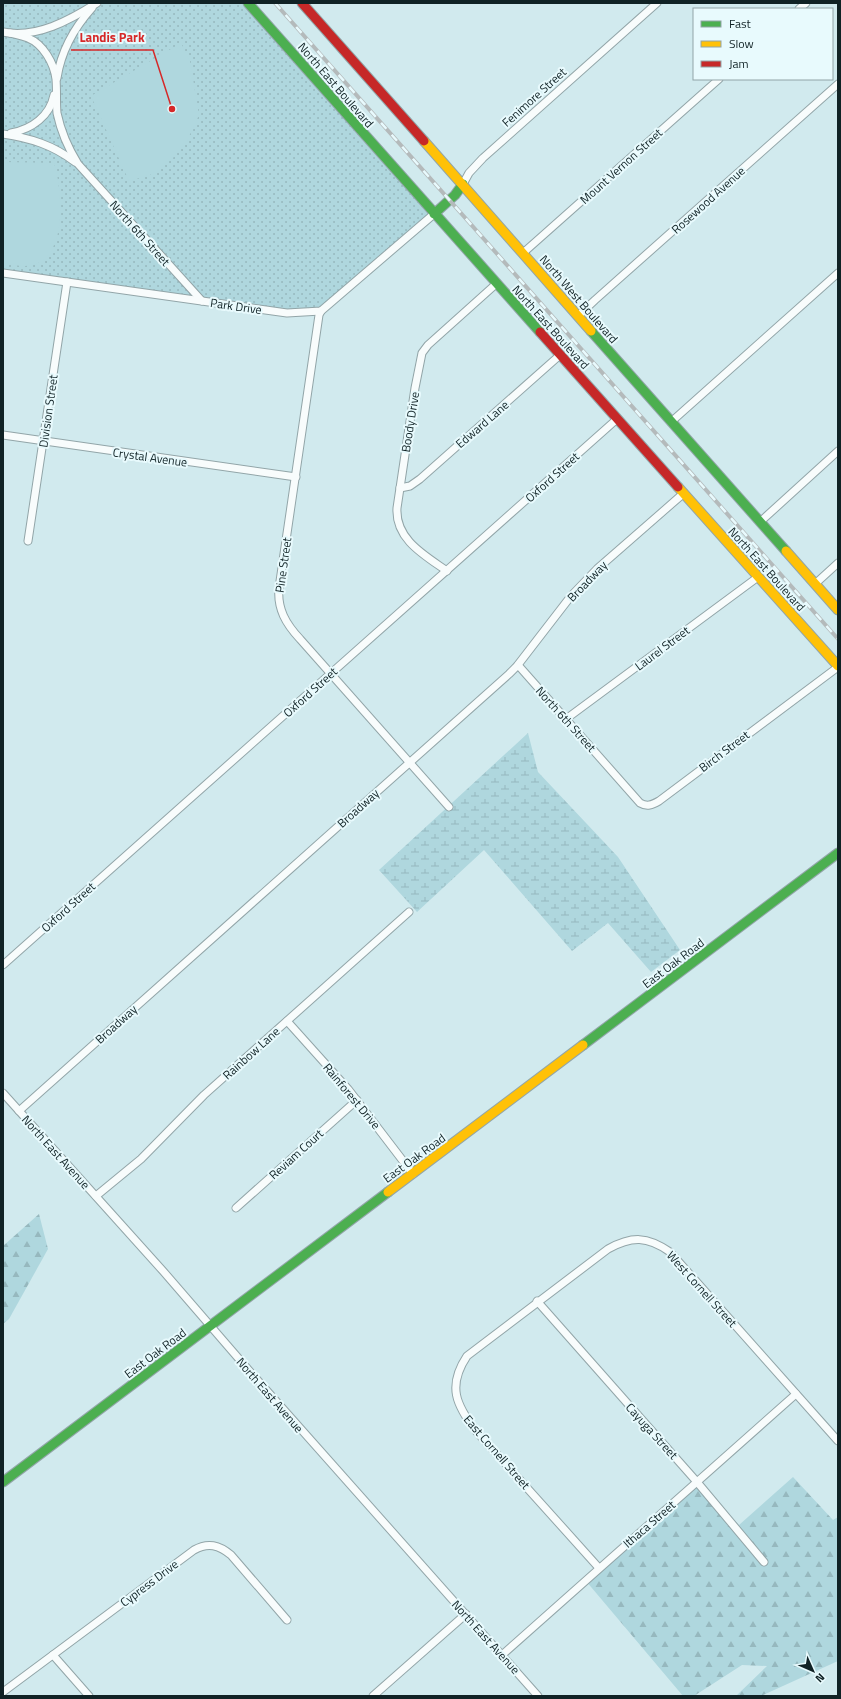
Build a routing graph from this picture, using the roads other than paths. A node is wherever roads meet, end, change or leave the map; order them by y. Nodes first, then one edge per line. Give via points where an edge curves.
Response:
1 (97, 3) edge
2 (248, 3) edge
3 (302, 3) edge
4 (657, 3) edge
5 (6, 32) edge
6 (718, 80) edge
7 (56, 84) junction
8 (838, 84) edge
9 (3, 134) edge
10 (78, 164) junction
11 (463, 184) junction
12 (434, 214) junction
13 (523, 253) junction
14 (3, 273) edge
15 (838, 273) edge
16 (67, 282) junction
17 (496, 284) junction
18 (202, 301) junction
19 (321, 311) junction
20 (578, 316) junction
21 (560, 355) junction
22 (617, 419) junction
23 (671, 422) junction
24 (3, 435) edge
25 (44, 441) junction
26 (838, 452) edge
27 (296, 477) junction
28 (400, 488) junction
29 (684, 493) junction
30 (760, 522) junction
31 (28, 541) dead end
32 (838, 564) edge
33 (447, 571) junction
34 (758, 577) junction
35 (815, 584) junction
36 (838, 610) edge
37 (518, 664) junction
38 (838, 666) edge
39 (331, 674) junction
40 (566, 719) junction
41 (410, 762) junction
42 (615, 774) joint
43 (449, 807) dead end
44 (838, 853) edge
45 (409, 912) dead end
46 (3, 965) edge
47 (287, 1021) junction
48 (3, 1093) edge
49 (357, 1100) junction
50 (19, 1111) junction
51 (413, 1174) junction
52 (96, 1196) junction
53 (236, 1208) dead end
54 (537, 1301) junction
55 (210, 1326) junction
56 (796, 1394) junction
57 (838, 1441) edge
58 (3, 1482) edge
59 (697, 1482) junction
60 (764, 1562) dead end
61 (599, 1568) junction
62 (466, 1614) junction
63 (287, 1620) dead end
64 (53, 1655) junction
65 (502, 1655) junction
66 (3, 1692) edge
67 (89, 1696) edge
68 (373, 1696) edge
69 (538, 1696) edge

1 - 5 street via 55,25 36,30
1 - 7 street via 71,37 60,64
2 - 12 main road, North East Boulevard
3 - 11 main road, North West Boulevard
4 - 11 street, Fenimore Street via 483,158
5 - 7 street, North 6th Street via 29,38 44,50 51,63
6 - 13 street, Mount Vernon Street
7 - 9 street via 51,104 40,119 21,131
7 - 10 street, North 6th Street via 59,122
8 - 20 street, Rosewood Avenue
9 - 10 street, North 6th Street via 29,138 45,144
10 - 18 street, North 6th Street
11 - 12 main road, Fenimore Street via 455,196
11 - 13 main road, North West Boulevard
12 - 17 main road, North East Boulevard
12 - 19 street
13 - 20 main road, North West Boulevard
14 - 16 street, Park Drive
15 - 23 street
16 - 18 street, Park Drive
16 - 25 street, Division Street
17 - 21 main road, North East Boulevard
17 - 28 street, Boody Drive via 432,341 422,354
18 - 19 street, Park Drive via 287,313
19 - 27 street, Pine Street
20 - 23 main road, North West Boulevard
21 - 22 main road, North East Boulevard
21 - 28 street, Edward Lane via 420,479 410,486
22 - 29 main road, North East Boulevard
22 - 33 street, Oxford Street
23 - 30 main road, North West Boulevard
24 - 25 street, Crystal Avenue
25 - 27 street, Crystal Avenue
25 - 31 street, Division Street
26 - 30 street
27 - 39 street, Pine Street via 279,601 290,628
28 - 33 street, Boody Drive via 396,516 401,532 417,549
29 - 34 main road, North East Boulevard
29 - 37 street, Broadway via 596,569 571,596
30 - 35 main road, North West Boulevard
32 - 35 street
33 - 39 street, Oxford Street
34 - 38 main road, North East Boulevard
34 - 40 street, Laurel Street
35 - 36 main road, North West Boulevard
37 - 40 street, North 6th Street
37 - 41 street, Broadway
38 - 42 street, Birch Street via 652,805 640,803
39 - 41 street, Pine Street
39 - 46 street, Oxford Street
40 - 42 street, North 6th Street
41 - 43 street, Pine Street
41 - 50 street, Broadway
44 - 51 main road, East Oak Road
45 - 47 street, Rainbow Lane
47 - 49 street, Rainforest Drive
47 - 52 street, Rainbow Lane via 204,1095 141,1159
48 - 50 street, North East Avenue
49 - 51 street, Rainforest Drive
49 - 53 street, Reviam Court
50 - 52 street, North East Avenue
51 - 55 main road, East Oak Road
52 - 55 street, North East Avenue
54 - 56 street, West Cornell Street via 608,1248 626,1240 645,1239 670,1252
54 - 59 street, Cayuga Street
54 - 61 street, East Cornell Street via 467,1356 458,1372 457,1402 476,1431
55 - 58 main road, East Oak Road
55 - 62 street, North East Avenue
56 - 57 street, West Cornell Street
56 - 59 street, Ithaca Street
59 - 60 street, Cayuga Street
59 - 61 street, Ithaca Street
61 - 65 street, Ithaca Street
62 - 65 street, North East Avenue
62 - 68 street
63 - 64 street, Cypress Drive via 231,1555 212,1544 205,1545 194,1550
64 - 66 street, Cypress Drive
64 - 67 street
65 - 69 street, North East Avenue

